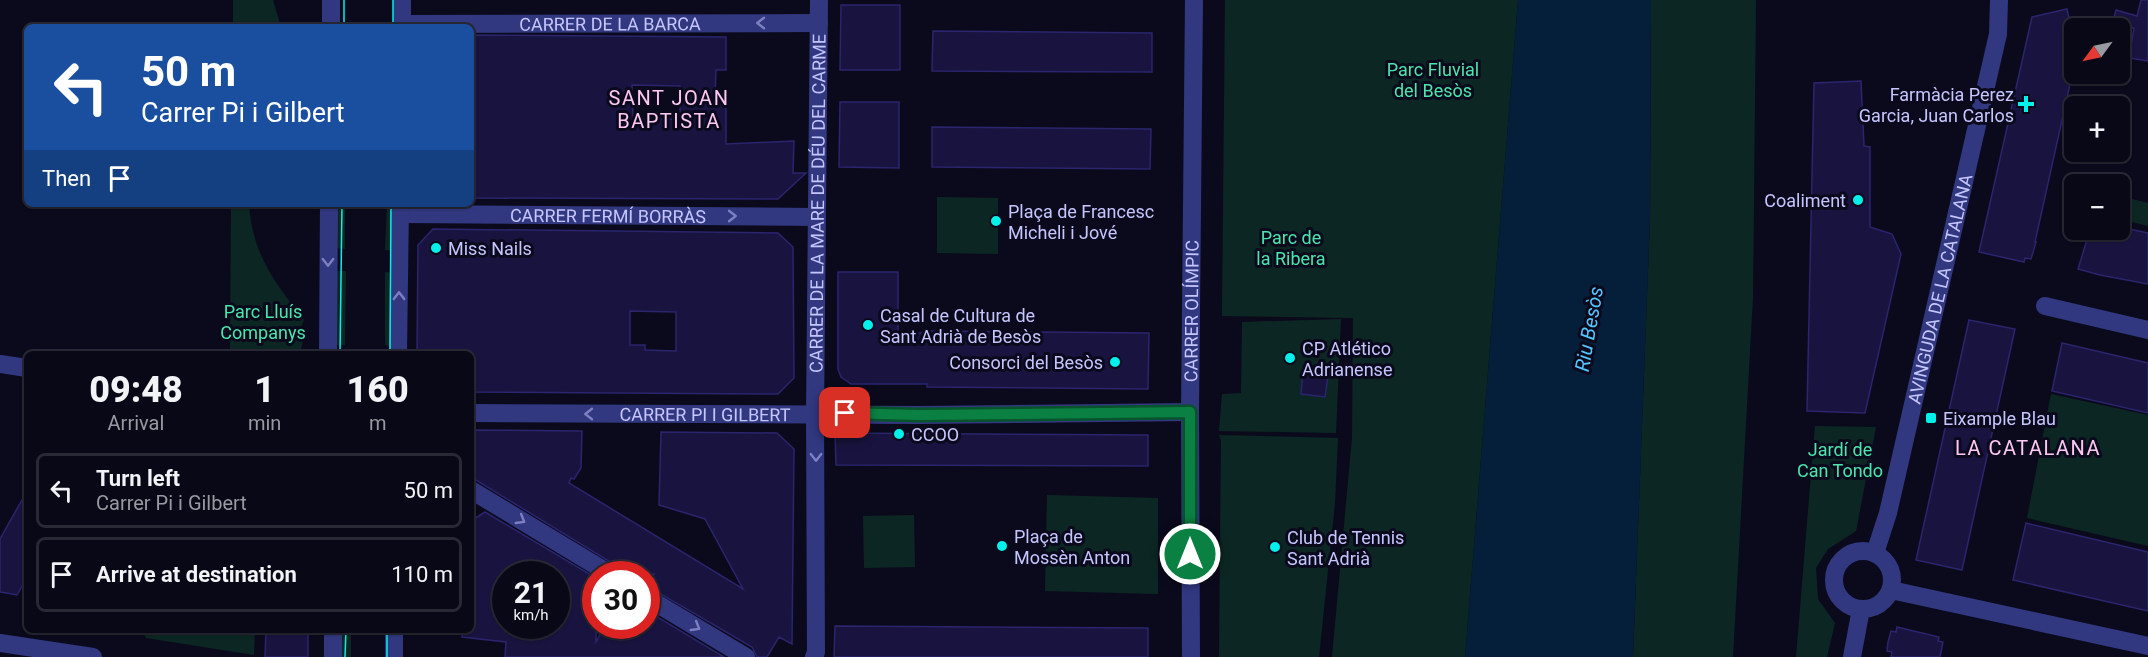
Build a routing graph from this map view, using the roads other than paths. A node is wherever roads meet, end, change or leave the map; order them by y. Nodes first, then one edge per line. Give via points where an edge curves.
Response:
1 (331, 0) edge
2 (402, 0) edge
3 (819, 0) edge
4 (1194, 0) edge
5 (1999, 0) edge
6 (2013, 0) edge
7 (819, 23) junction
8 (331, 24) edge
9 (402, 24) edge
10 (474, 25) edge
11 (1999, 25) junction
12 (329, 207) edge
13 (400, 209) edge
14 (817, 217) junction
15 (2045, 306) dead end
16 (2148, 330) edge
17 (328, 351) edge
18 (398, 351) edge
19 (0, 364) edge
20 (24, 368) edge
21 (1190, 412) junction
22 (474, 414) edge
23 (815, 415) junction
24 (474, 492) edge
25 (1875, 552) junction
26 (588, 561) edge
27 (1891, 590) junction
28 (660, 605) edge
29 (1861, 609) junction
30 (333, 633) edge
31 (394, 633) edge
32 (0, 643) edge
33 (2148, 646) edge
34 (48, 654) edge
35 (93, 657) edge
36 (333, 657) edge
37 (394, 657) edge
38 (746, 657) edge
39 (814, 657) edge
40 (1191, 657) edge
41 (1852, 657) edge

1 - 8 street
2 - 9 street
3 - 7 street, CARRER DE LA MARE DE DÉU DEL CARME
4 - 21 street, CARRER OLÍMPIC
5 - 11 street, AVINGUDA DE LA CATALANA
6 - 11 street, AVINGUDA DE LA CATALANA
7 -> 10 street, CARRER DE LA BARCA
7 - 14 street, CARRER DE LA MARE DE DÉU DEL CARME
11 - 25 street, AVINGUDA DE LA CATALANA via 1898,471
12 -> 17 street
13 -> 14 street, CARRER FERMÍ BORRÀS
18 -> 13 street
14 - 23 street, CARRER DE LA MARE DE DÉU DEL CARME
15 - 16 street
19 - 20 street
21 - 23 street, CARRER PI I GILBERT
21 - 40 street, CARRER OLÍMPIC
23 -> 22 street, CARRER PI I GILBERT
23 -> 39 street, CARRER DE LA MARE DE DÉU DEL CARME
24 -> 26 street
25 - 27 street via 1888,564
25 - 29 street via 1854,551 1838,563 1834,573 1836,593 1851,607
27 - 29 street via 1879,605
27 - 33 street
28 -> 38 street
29 - 41 street
30 - 36 street
31 - 37 street
32 - 34 street
34 - 35 street

